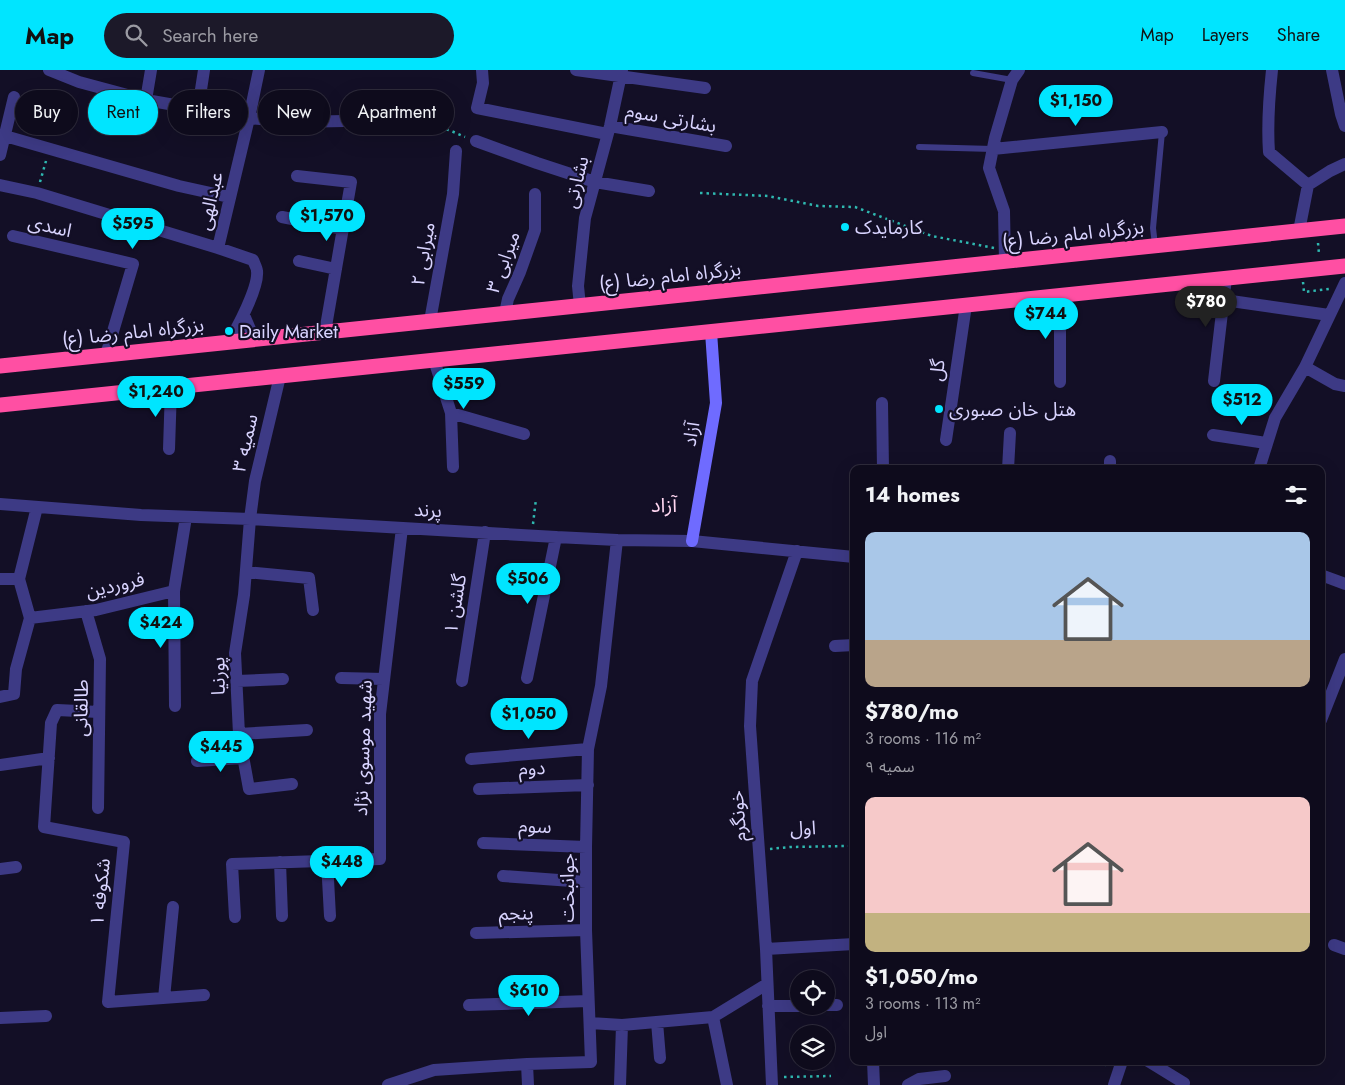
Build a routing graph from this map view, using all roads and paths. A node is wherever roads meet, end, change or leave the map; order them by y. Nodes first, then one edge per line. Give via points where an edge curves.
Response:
1 (50, 70) edge
2 (151, 70) edge
3 (204, 70) edge
4 (259, 70) edge
5 (482, 70) edge
6 (576, 70) edge
7 (1272, 70) edge
8 (1332, 70) edge
9 (622, 73) edge
10 (973, 73) dead end
11 (1016, 75) edge
12 (79, 76) edge
13 (706, 88) dead end
14 (118, 90) edge
15 (148, 90) edge
16 (201, 90) edge
17 (14, 97) dead end
18 (249, 118) junction
19 (340, 121) edge
20 (1345, 126) edge
21 (608, 130) junction
22 (454, 132) edge
23 (1162, 132) joint
24 (5, 136) junction
25 (476, 141) joint
26 (726, 146) dead end
27 (919, 147) dead end
28 (49, 148) junction
29 (993, 149) junction
30 (456, 151) dead end
31 (0, 155) edge
32 (1345, 164) edge
33 (296, 176) dead end
34 (595, 182) junction
35 (0, 185) edge
36 (1308, 186) junction
37 (649, 191) dead end
38 (38, 193) junction
39 (700, 193) dead end
40 (535, 194) dead end
41 (229, 198) junction
42 (282, 217) dead end
43 (1345, 226) edge
44 (343, 229) junction
45 (1299, 231) junction
46 (13, 236) dead end
47 (1317, 237) dead end
48 (1155, 246) junction
49 (218, 248) junction
50 (1319, 254) dead end
51 (1005, 256) junction
52 (300, 262) dead end
53 (1345, 266) edge
54 (336, 268) junction
55 (1226, 278) junction
56 (1303, 282) dead end
57 (1344, 285) edge
58 (1056, 296) junction
59 (1224, 300) junction
60 (966, 305) junction
61 (580, 306) junction
62 (505, 314) junction
63 (244, 315) junction
64 (1330, 315) junction
65 (430, 321) junction
66 (325, 332) junction
67 (711, 332) junction
68 (256, 339) junction
69 (228, 342) junction
70 (106, 355) junction
71 (434, 360) junction
72 (0, 366) edge
73 (1305, 367) junction
74 (280, 376) junction
75 (1214, 381) dead end
76 (1060, 382) dead end
77 (1345, 386) edge
78 (171, 388) junction
79 (882, 403) dead end
80 (0, 405) edge
81 (450, 413) junction
82 (1010, 432) dead end
83 (524, 434) dead end
84 (1213, 435) dead end
85 (946, 440) dead end
86 (1266, 444) junction
87 (169, 449) dead end
88 (883, 465) edge
89 (1008, 465) edge
90 (1260, 465) edge
91 (453, 467) dead end
92 (536, 499) dead end
93 (0, 504) edge
94 (37, 507) junction
95 (186, 517) junction
96 (250, 519) junction
97 (402, 528) junction
98 (485, 532) junction
99 (532, 536) junction
100 (556, 537) junction
101 (617, 540) junction
102 (692, 541) junction
103 (797, 551) junction
104 (850, 558) edge
105 (246, 572) junction
106 (1325, 576) edge
107 (0, 579) edge
108 (19, 579) junction
109 (1344, 581) edge
110 (174, 591) junction
111 (314, 610) dead end
112 (86, 611) junction
113 (30, 618) junction
114 (850, 645) edge
115 (835, 646) dead end
116 (1345, 659) edge
117 (341, 678) dead end
118 (527, 678) dead end
119 (282, 679) dead end
120 (384, 679) junction
121 (237, 681) junction
122 (462, 681) dead end
123 (0, 697) edge
124 (174, 706) dead end
125 (1325, 710) edge
126 (99, 712) junction
127 (307, 730) dead end
128 (239, 734) junction
129 (588, 749) junction
130 (49, 758) junction
131 (243, 758) junction
132 (471, 759) dead end
133 (198, 761) dead end
134 (0, 765) edge
135 (292, 784) dead end
136 (588, 785) junction
137 (479, 789) dead end
138 (98, 808) dead end
139 (483, 843) dead end
140 (848, 846) dead end
141 (586, 847) junction
142 (759, 851) junction
143 (327, 861) junction
144 (280, 862) junction
145 (16, 867) dead end
146 (0, 869) edge
147 (502, 876) dead end
148 (586, 882) junction
149 (173, 908) dead end
150 (282, 916) dead end
151 (330, 916) dead end
152 (235, 917) dead end
153 (586, 930) junction
154 (476, 933) dead end
155 (850, 944) edge
156 (766, 950) junction
157 (767, 984) junction
158 (204, 995) dead end
159 (164, 998) junction
160 (588, 1001) junction
161 (469, 1005) dead end
162 (768, 1006) junction
163 (790, 1006) edge
164 (46, 1016) dead end
165 (713, 1017) junction
166 (0, 1018) edge
167 (657, 1022) junction
168 (590, 1023) junction
169 (622, 1025) junction
170 (660, 1058) dead end
171 (527, 1064) junction
172 (873, 1065) edge
173 (1121, 1065) edge
174 (1155, 1065) edge
175 (434, 1070) junction
176 (831, 1076) dead end
177 (945, 1076) dead end
178 (772, 1081) edge
179 (1184, 1083) dead end
180 (388, 1085) edge
181 (422, 1085) edge
182 (528, 1085) edge
183 (620, 1085) edge
184 (727, 1085) edge
185 (874, 1085) edge
186 (908, 1085) edge
187 (1114, 1085) edge

1 - 12 street
2 - 15 street
3 - 16 street
4 - 18 street, عبدالهی
5 - 21 street, بشارتی سوم via 483,83 477,108
6 - 9 street
7 - 36 street via 1269,152
8 - 20 street
9 - 13 street
9 - 21 street, بشارتی
10 - 11 lane
11 - 29 street
12 - 14 street
17 - 24 street
18 - 19 street
18 - 41 street, عبدالهی
21 - 26 street, بشارتی سوم
21 - 34 street, بشارتی
22 - 25 path
23 - 29 street
23 - 48 lane via 1153,228
24 - 28 street
24 - 31 street
25 - 34 street
27 - 29 lane
28 - 38 path
28 - 41 street
29 - 51 street via 989,168 1004,211
30 - 65 street, میرابی ۲ via 453,194
32 - 36 street
33 - 44 street via 351,182
34 - 37 street
34 - 61 street, بشارتی via 585,218 578,286
35 - 38 street
36 - 45 street
38 - 49 street
39 - 51 path via 768,196 818,206 855,207 932,236 986,246
40 - 62 street, میرابی ۳ via 535,230
41 - 49 street, عبدالهی
42 - 44 street
43 - 45 highway, بزرگراه امام رضا (ع)
44 - 54 street
45 - 48 highway, بزرگراه امام رضا (ع)
46 - 70 street, اسدی via 133,264
47 - 50 path
48 - 51 highway, بزرگراه امام رضا (ع)
49 - 63 street, عبدالهی via 253,260 257,272
51 - 61 highway, بزرگراه امام رضا (ع)
52 - 54 street
53 - 55 highway
54 - 66 street
55 - 58 highway
55 - 59 street
56 - 57 path via 1304,292
57 - 64 street
58 - 60 highway
58 - 76 street
59 - 64 street
59 - 75 street
60 - 67 highway
60 - 85 street, گل
61 - 62 highway, بزرگراه امام رضا (ع)
62 - 65 highway, بزرگراه امام رضا (ع)
63 - 68 street
63 - 69 street, عبدالهی
64 - 73 street
65 - 66 highway, بزرگراه امام رضا (ع)
66 - 68 highway, بزرگراه امام رضا (ع)
67 - 71 highway
67 - 102 street, آزاد via 716,403
68 - 69 highway, بزرگراه امام رضا (ع)
69 - 70 highway, بزرگراه امام رضا (ع)
70 - 72 highway, بزرگراه امام رضا (ع)
71 - 74 highway
71 - 81 street
73 - 77 street
73 - 86 street via 1275,418
74 - 78 highway
74 - 96 street, سمیه ۳ via 255,481
78 - 80 highway
78 - 87 street
79 - 88 street
81 - 83 street
81 - 91 street
82 - 89 street
84 - 86 street
86 - 90 street
92 - 99 path
93 - 94 street, پرند
94 - 95 street, پرند
94 - 108 street
95 - 96 street, پرند
95 - 110 street, فروردین
96 - 97 street, پرند
96 - 105 street, پورنیا
97 - 98 street, پرند
97 - 120 street, شهید موسوی نژاد
98 - 99 street, پرند
98 - 122 street, گلشن ۱
99 - 100 street, پرند
100 - 101 street, پرند
100 - 118 street
101 - 102 street, پرند
101 - 129 street, جوانبخت via 601,686
102 - 103 street, پرند
103 - 104 street, پرند
103 - 142 street, خونگرم via 752,681 750,726
105 - 111 street via 309,578
105 - 121 street, پورنیا via 236,653
106 - 109 street
107 - 108 street
108 - 113 street
110 - 112 street, فروردین
110 - 124 street
112 - 113 street, فروردین
112 - 126 street, طالقانی via 100,659
113 - 123 street via 16,669 14,694
114 - 115 street
116 - 125 street
117 - 120 street
119 - 121 street
120 - 143 street, شهید موسوی نژاد via 380,714 380,859
121 - 128 street, پورنیا
126 - 130 street, شکوفه ۱ via 57,710 51,723
126 - 138 street, طالقانی
127 - 128 street
128 - 131 street, پورنیا
129 - 132 street
129 - 136 street, جوانبخت
130 - 134 street
130 - 159 street, شکوفه ۱ via 44,827 124,842 108,1002
131 - 133 street
131 - 135 street, پورنیا via 249,789
136 - 137 street, دوم
136 - 141 street, جوانبخت
139 - 141 street, سوم
140 - 142 path, اول
141 - 148 street, جوانبخت
142 - 156 street, خونگرم
143 - 144 street, شهید موسوی نژاد
143 - 151 street
144 - 150 street
144 - 152 street, شهید موسوی نژاد via 232,864
145 - 146 street
147 - 148 street
148 - 153 street, جوانبخت
149 - 159 street
153 - 154 street, پنجم
153 - 160 street, جوانبخت
155 - 156 street
156 - 157 street, خونگرم
157 - 162 street, خونگرم
157 - 165 street
158 - 159 street, شکوفه ۱
160 - 161 street
160 - 168 street, جوانبخت
162 - 163 street
162 - 178 street, خونگرم
164 - 166 street
165 - 167 street
165 - 184 street
167 - 169 street
167 - 170 street
168 - 169 street
168 - 171 street, جوانبخت via 591,1062
169 - 183 street
171 - 175 street, جوانبخت
171 - 182 street
172 - 185 street
173 - 187 street
174 - 179 street
175 - 180 street, جوانبخت
175 - 181 street
176 - 178 path
177 - 186 street via 919,1079

